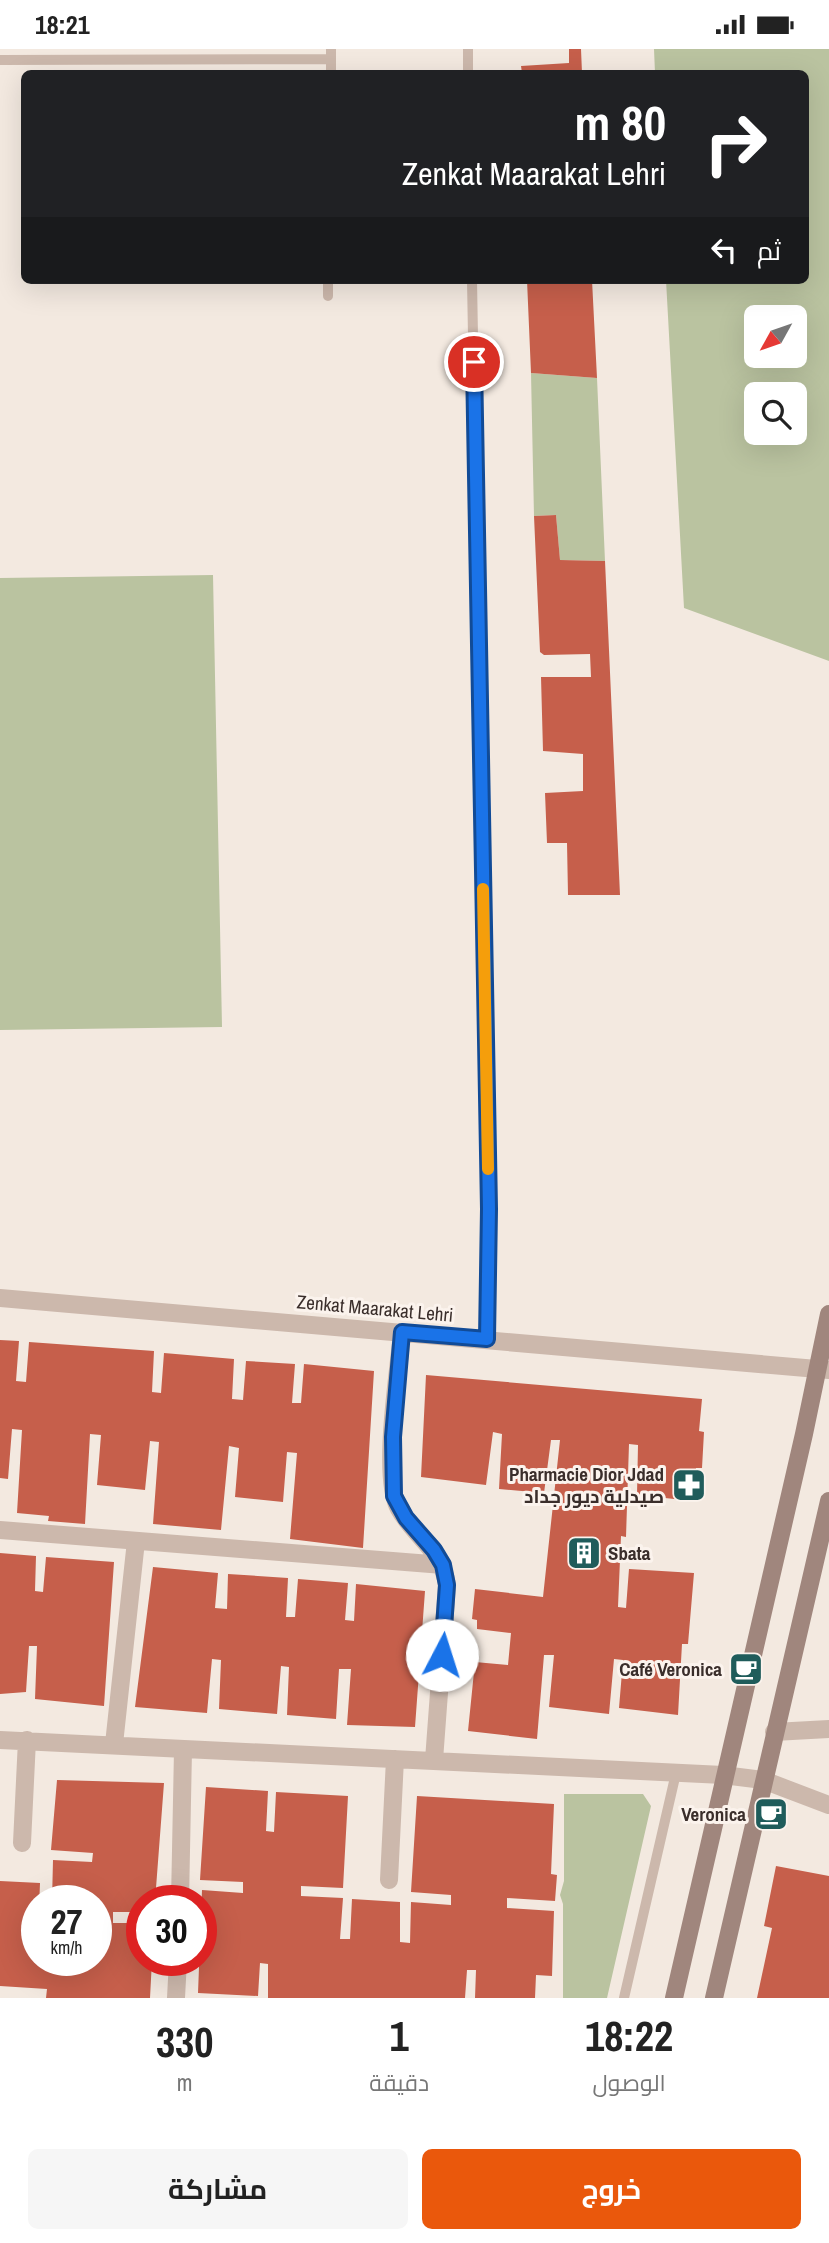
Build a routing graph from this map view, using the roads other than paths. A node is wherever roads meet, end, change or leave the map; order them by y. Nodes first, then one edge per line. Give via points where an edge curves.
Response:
1 (468, 49) edge
2 (331, 54) edge
3 (0, 60) edge
4 (468, 70) edge
5 (328, 284) edge
6 (472, 284) edge
7 (328, 296) dead end
8 (0, 1298) edge
9 (829, 1314) edge
10 (402, 1332) junction
11 (487, 1339) junction
12 (823, 1369) edge
13 (829, 1500) edge
14 (0, 1531) edge
15 (136, 1541) junction
16 (443, 1565) junction
17 (829, 1729) edge
18 (774, 1733) junction
19 (0, 1740) edge
20 (27, 1741) junction
21 (114, 1744) junction
22 (183, 1750) junction
23 (395, 1759) junction
24 (434, 1760) junction
25 (676, 1773) junction
26 (723, 1775) junction
27 (763, 1780) junction
28 (825, 1802) edge
29 (22, 1843) dead end
30 (389, 1880) dead end
31 (180, 1885) edge
32 (177, 1976) edge
33 (176, 1998) edge
34 (624, 1998) edge
35 (674, 1998) edge
36 (714, 1998) edge

1 - 4 lane
2 - 3 lane
5 - 7 lane
6 - 11 lane via 489,1209
8 - 10 street, Zenkat Maarakat Lehri
9 - 12 main road
10 - 11 street, Zenkat Maarakat Lehri
10 - 16 street via 393,1437 394,1496
11 - 12 street, Zenkat Maarakat Lehri
12 - 26 main road
13 - 18 main road
14 - 15 street
15 - 16 street
15 - 21 street
16 - 24 street via 447,1603
17 - 18 street
18 - 27 main road
19 - 20 street
20 - 21 street
20 - 29 street
21 - 22 street
22 - 23 street
22 - 31 street
23 - 24 street
23 - 30 street
24 - 25 street
25 - 26 street
25 - 34 lane
26 - 27 street
26 - 35 main road
27 - 28 street
27 - 36 main road
32 - 33 street

